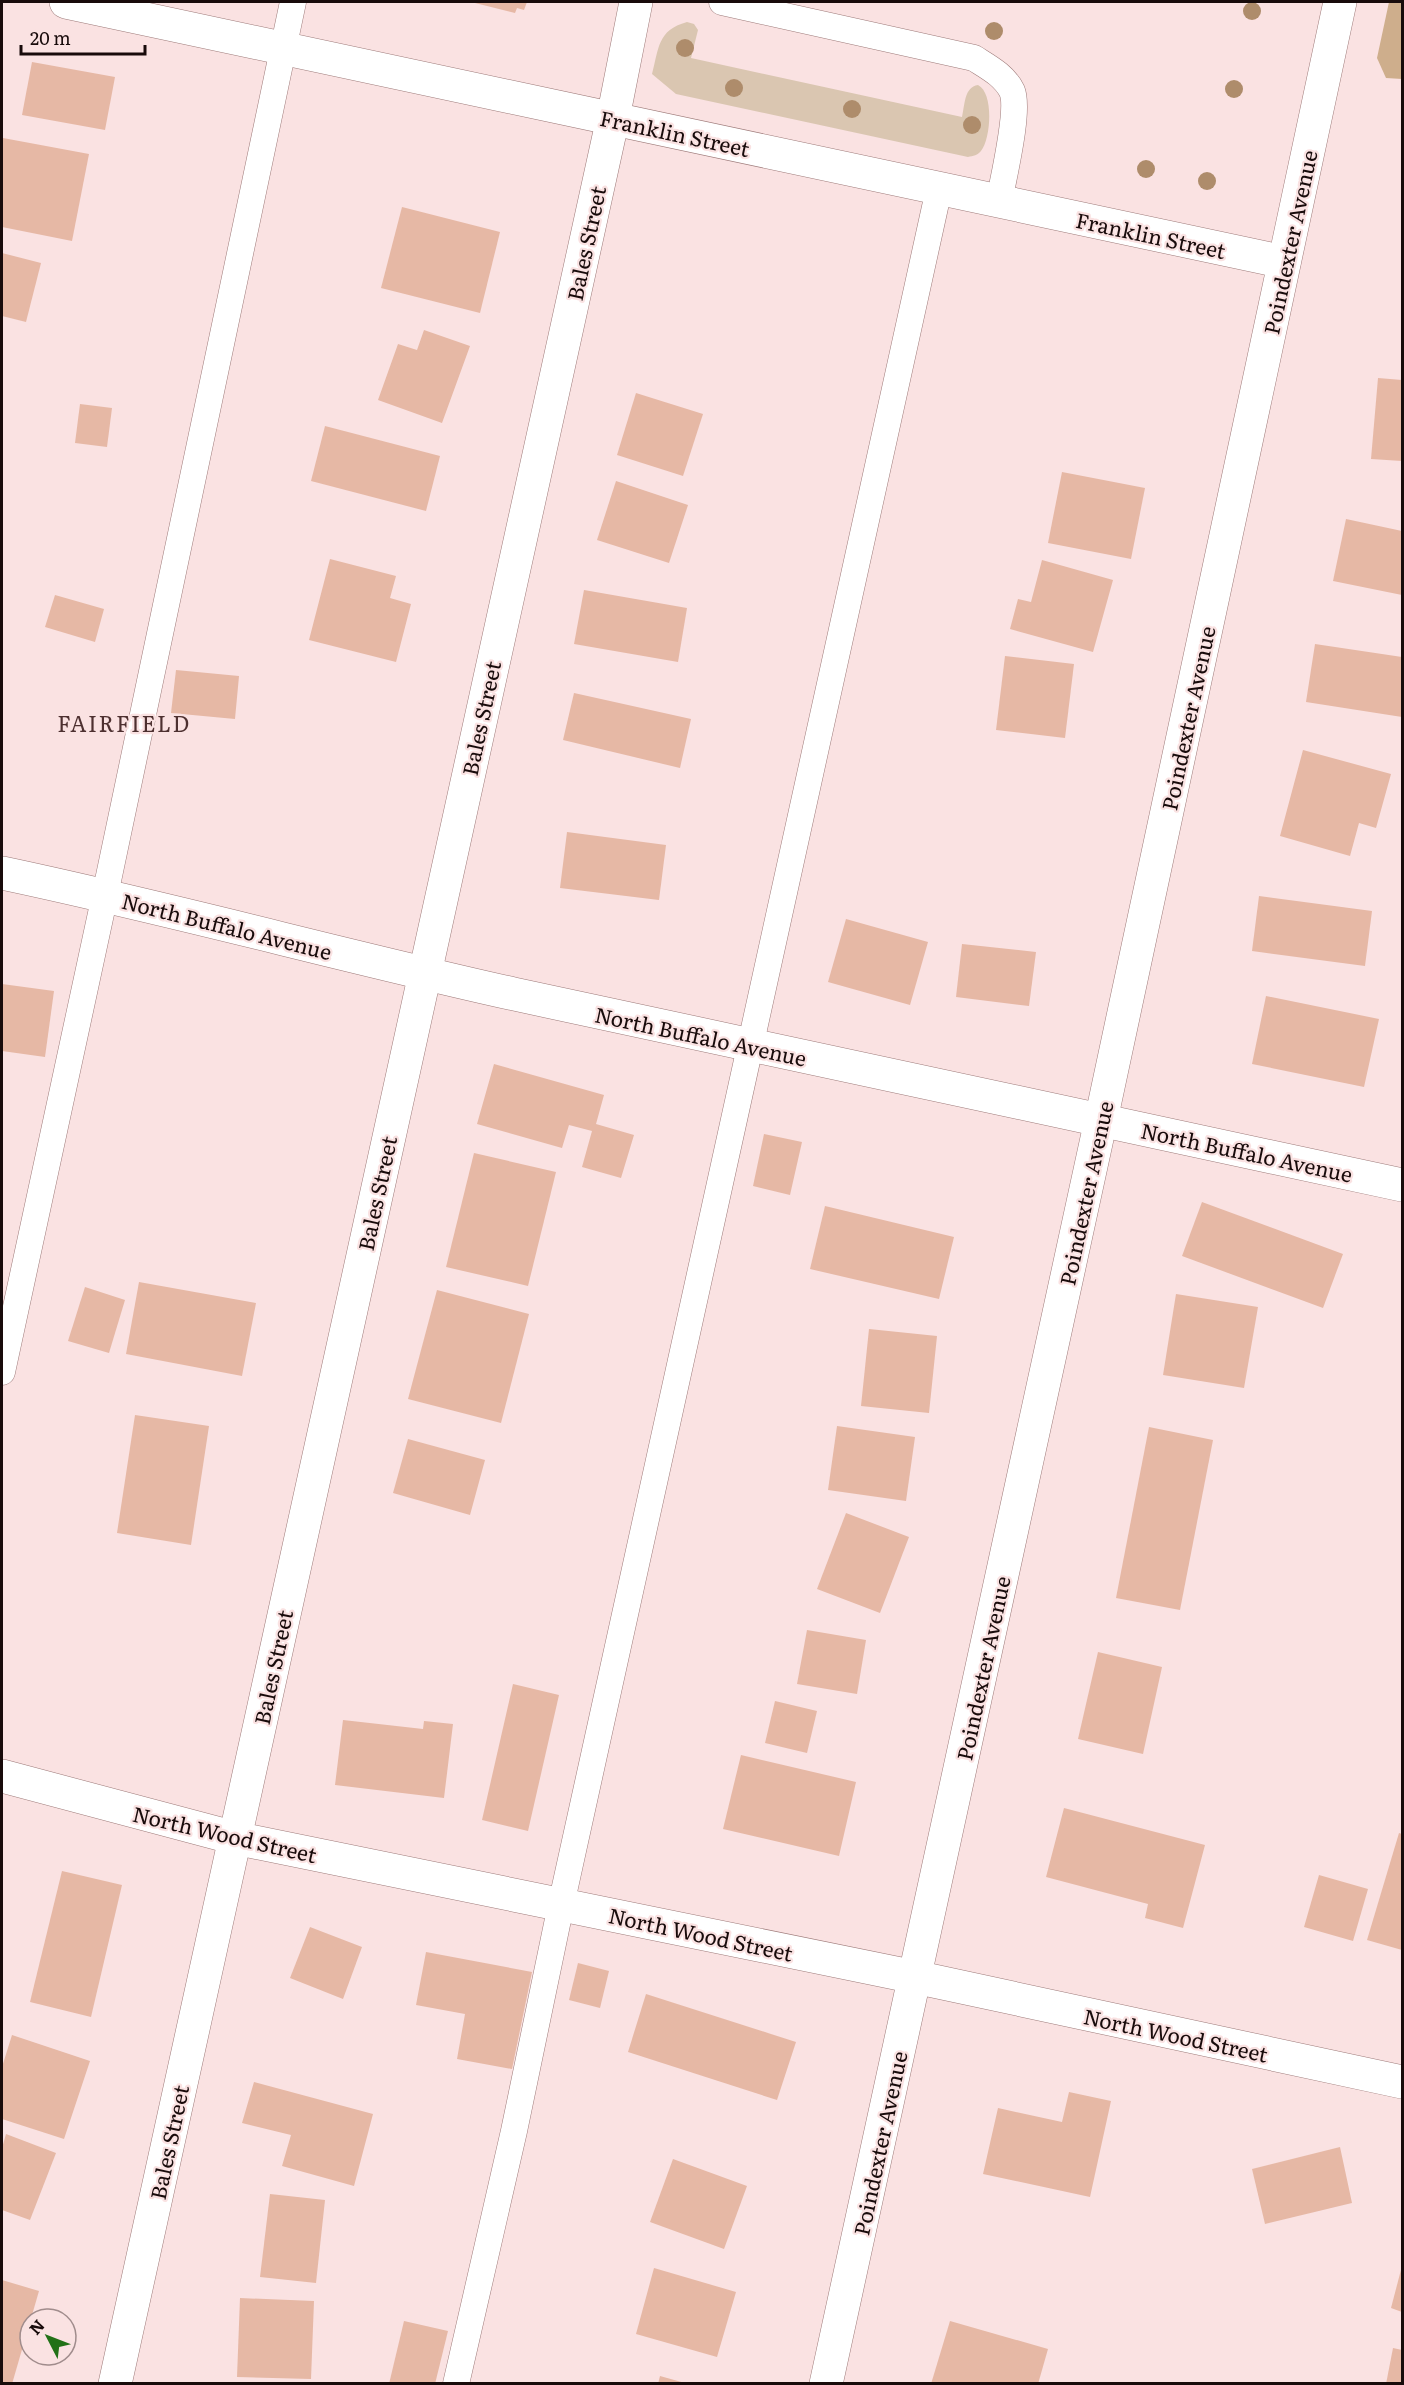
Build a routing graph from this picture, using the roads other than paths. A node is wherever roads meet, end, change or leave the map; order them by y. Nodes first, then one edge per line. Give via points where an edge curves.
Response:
1 (66, 2) edge
2 (293, 2) edge
3 (636, 2) edge
4 (722, 2) edge
5 (1340, 2) edge
6 (282, 46) junction
7 (613, 118) junction
8 (939, 189) junction
9 (999, 202) junction
10 (1284, 262) junction
11 (2, 873) edge
12 (105, 895) junction
13 (424, 974) junction
14 (750, 1047) junction
15 (1101, 1120) junction
16 (1402, 1185) edge
17 (2, 1372) edge
18 (2, 1776) edge
19 (235, 1838) junction
20 (561, 1905) junction
21 (915, 1977) junction
22 (1402, 2082) edge
23 (115, 2384) edge
24 (456, 2384) edge
25 (826, 2384) edge

1 - 6 street, Franklin Street
2 - 6 lane
3 - 7 street, Bales Street
4 - 9 lane via 974,58 996,71 1012,92 1014,117
5 - 10 street, Poindexter Avenue
6 - 7 street, Franklin Street
6 - 12 lane
7 - 8 street, Franklin Street
7 - 13 street, Bales Street
8 - 9 street, Franklin Street
8 - 14 lane
9 - 10 street, Franklin Street
10 - 15 street, Poindexter Avenue
11 - 12 street, North Buffalo Avenue
12 - 13 street, North Buffalo Avenue
12 - 17 lane
13 - 14 street, North Buffalo Avenue
13 - 19 street, Bales Street
14 - 15 street, North Buffalo Avenue
14 - 20 lane
15 - 16 street, North Buffalo Avenue
15 - 21 street, Poindexter Avenue
18 - 19 street, North Wood Street
19 - 20 street, North Wood Street
19 - 23 street, Bales Street
20 - 21 street, North Wood Street
20 - 24 lane
21 - 22 street, North Wood Street
21 - 25 street, Poindexter Avenue

